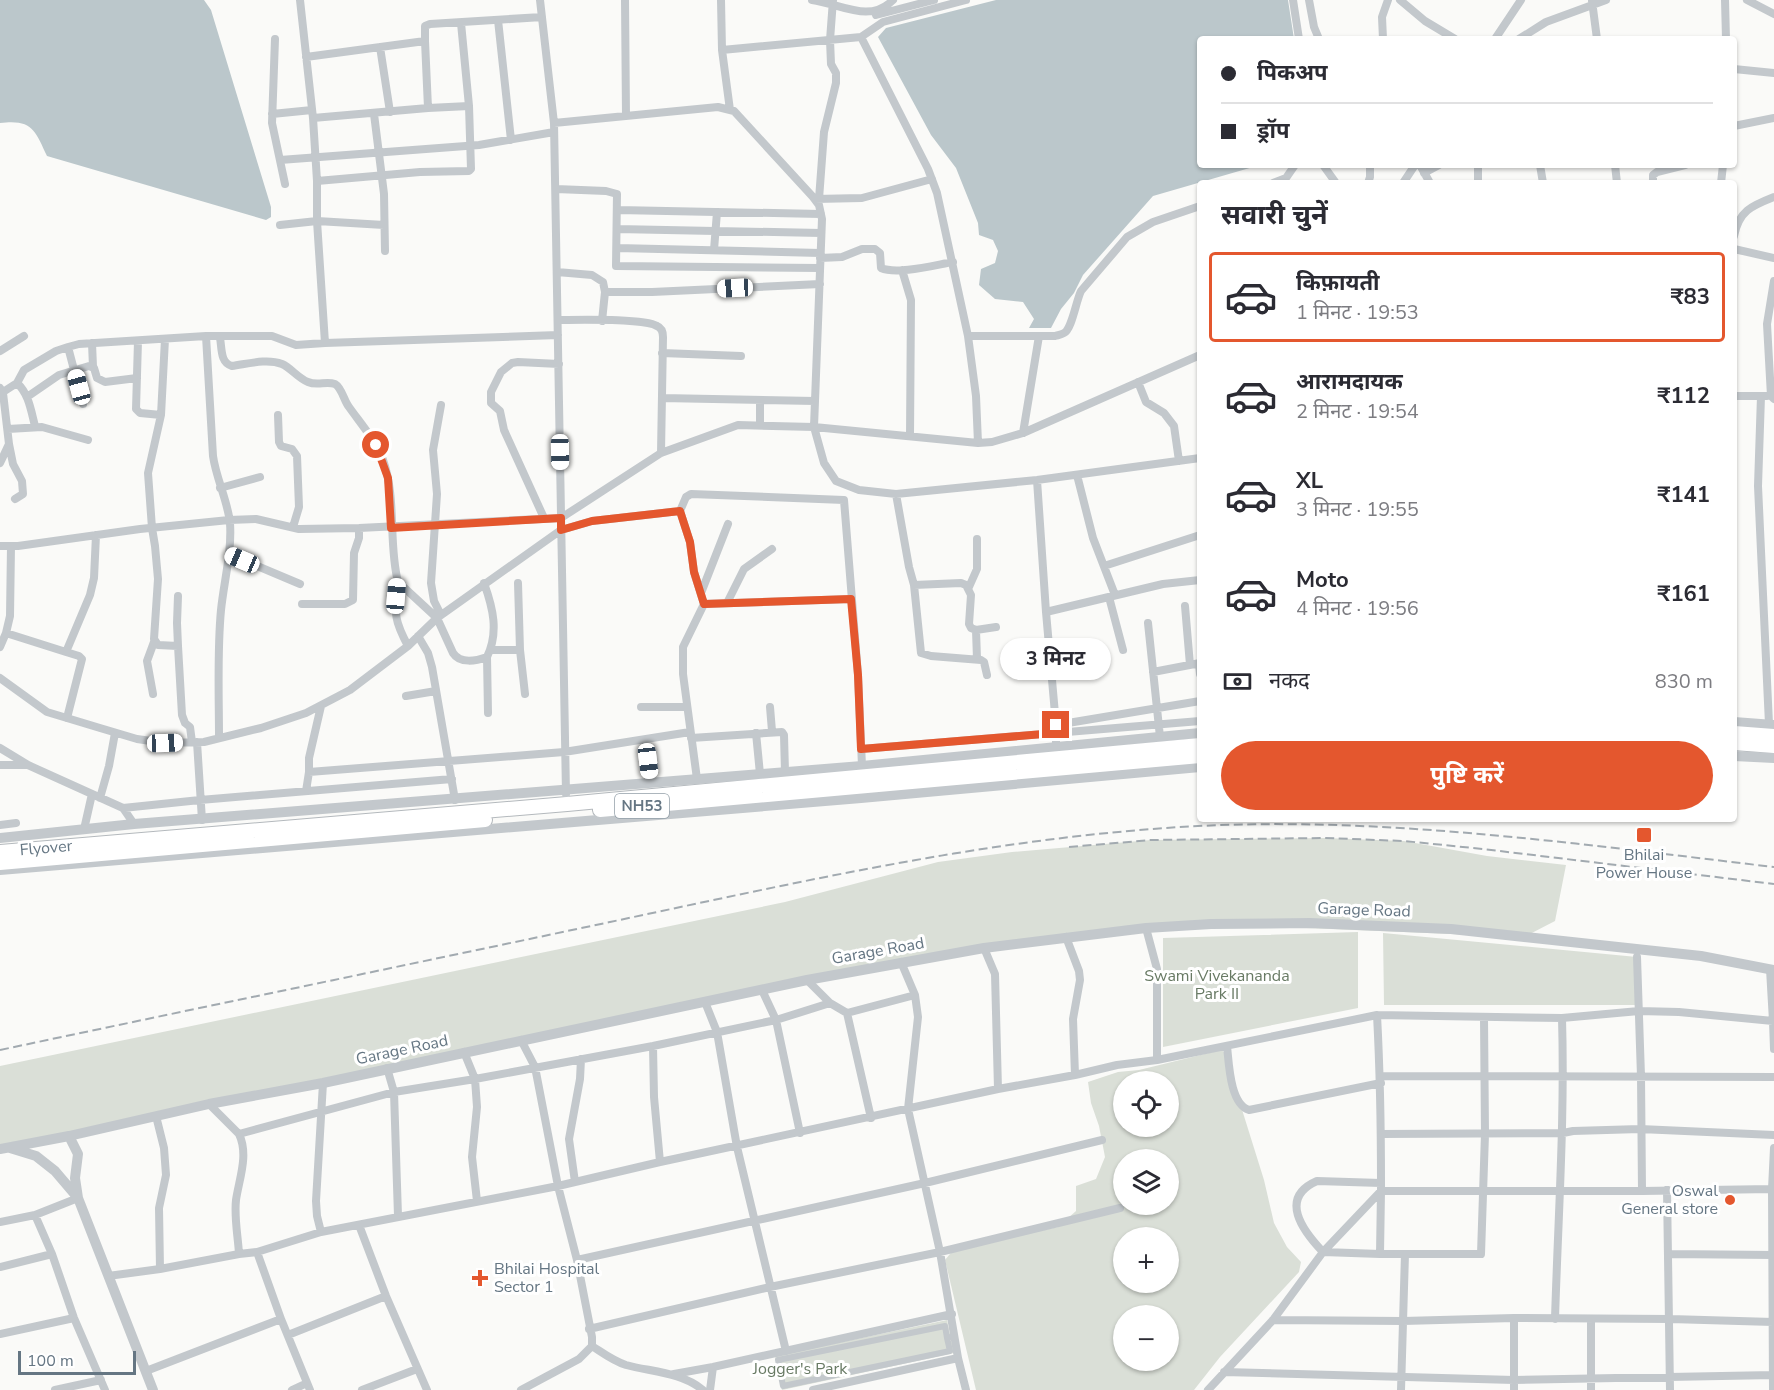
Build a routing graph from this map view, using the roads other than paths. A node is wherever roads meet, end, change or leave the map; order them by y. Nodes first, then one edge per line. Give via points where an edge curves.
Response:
1 (300, 0) edge
2 (540, 0) edge
3 (625, 0) edge
4 (721, 0) edge
5 (814, 0) edge
6 (860, 0) edge
7 (893, 0) edge
8 (934, 0) edge
9 (966, 0) edge
10 (1293, 0) edge
11 (1309, 0) edge
12 (1388, 0) edge
13 (1400, 0) edge
14 (1521, 0) edge
15 (1606, 0) edge
16 (1725, 0) edge
17 (1747, 0) edge
18 (832, 2) edge
19 (1592, 2) edge
20 (853, 9) junction
21 (870, 13) junction
22 (1774, 14) edge
23 (542, 17) junction
24 (498, 20) junction
25 (461, 23) junction
26 (1299, 36) edge
27 (1318, 36) edge
28 (1383, 36) edge
29 (1450, 36) edge
30 (1497, 36) edge
31 (1524, 36) edge
32 (1597, 36) edge
33 (1726, 36) edge
34 (861, 37) junction
35 (275, 39) dead end
36 (830, 40) junction
37 (425, 41) junction
38 (380, 47) junction
39 (722, 50) junction
40 (306, 57) junction
41 (1737, 69) edge
42 (1774, 74) edge
43 (469, 106) junction
44 (428, 108) junction
45 (730, 110) junction
46 (390, 112) junction
47 (272, 114) junction
48 (312, 114) junction
49 (375, 114) junction
50 (626, 116) junction
51 (1774, 118) edge
52 (1737, 125) edge
53 (554, 128) junction
54 (511, 140) junction
55 (470, 145) junction
56 (378, 153) junction
57 (314, 157) junction
58 (280, 160) junction
59 (1673, 168) edge
60 (382, 176) junction
61 (932, 179) junction
62 (1653, 180) edge
63 (317, 181) junction
64 (285, 184) dead end
65 (556, 189) junction
66 (1774, 197) edge
67 (817, 199) junction
68 (1197, 207) edge
69 (618, 210) junction
70 (717, 212) junction
71 (821, 214) junction
72 (317, 221) junction
73 (1737, 223) edge
74 (280, 225) dead end
75 (384, 225) junction
76 (617, 229) junction
77 (715, 231) junction
78 (821, 233) junction
79 (617, 248) junction
80 (714, 250) junction
81 (1737, 250) edge
82 (385, 251) dead end
83 (820, 255) junction
84 (1774, 258) edge
85 (953, 262) junction
86 (820, 268) junction
87 (902, 270) junction
88 (557, 272) junction
89 (1774, 280) edge
90 (820, 284) junction
91 (604, 292) junction
92 (558, 320) junction
93 (602, 321) junction
94 (558, 335) junction
95 (24, 336) dead end
96 (206, 336) junction
97 (968, 336) junction
98 (1039, 336) junction
99 (220, 338) junction
100 (165, 339) junction
101 (138, 341) junction
102 (325, 343) junction
103 (92, 344) junction
104 (68, 347) junction
105 (0, 351) edge
106 (663, 353) junction
107 (741, 356) dead end
108 (1197, 356) edge
109 (559, 364) junction
110 (93, 367) junction
111 (74, 370) junction
112 (137, 378) junction
113 (1138, 382) junction
114 (17, 383) junction
115 (1, 391) edge
116 (1737, 396) edge
117 (27, 397) junction
118 (1768, 397) edge
119 (662, 398) junction
120 (760, 400) junction
121 (815, 401) junction
122 (83, 404) dead end
123 (441, 405) dead end
124 (161, 415) junction
125 (278, 415) dead end
126 (760, 425) junction
127 (35, 426) junction
128 (814, 427) junction
129 (8, 429) junction
130 (1023, 433) junction
131 (910, 436) junction
132 (88, 440) dead end
133 (978, 443) junction
134 (9, 444) junction
135 (2, 453) edge
136 (661, 453) junction
137 (1197, 458) edge
138 (1179, 461) junction
139 (0, 463) edge
140 (1077, 475) junction
141 (260, 477) dead end
142 (1037, 480) junction
143 (220, 488) junction
144 (859, 490) junction
145 (896, 494) junction
146 (15, 499) dead end
147 (844, 500) junction
148 (680, 511) junction
149 (561, 518) junction
150 (544, 519) junction
151 (230, 520) junction
152 (728, 524) dead end
153 (435, 525) junction
154 (293, 527) junction
155 (152, 528) junction
156 (358, 528) junction
157 (391, 528) junction
158 (561, 530) junction
159 (96, 535) junction
160 (1197, 536) edge
161 (977, 539) dead end
162 (0, 546) edge
163 (11, 546) junction
164 (772, 549) dead end
165 (229, 554) junction
166 (1104, 566) junction
167 (1197, 580) edge
168 (398, 582) junction
169 (518, 583) dead end
170 (300, 584) dead end
171 (484, 584) junction
172 (914, 585) junction
173 (969, 587) junction
174 (701, 593) junction
175 (178, 596) dead end
176 (1112, 596) junction
177 (851, 599) junction
178 (727, 603) junction
179 (302, 604) dead end
180 (704, 604) junction
181 (1185, 606) dead end
182 (1046, 612) junction
183 (439, 616) junction
184 (1148, 623) dead end
185 (996, 627) dead end
186 (976, 630) junction
187 (6, 633) junction
188 (418, 636) junction
189 (154, 642) junction
190 (178, 646) junction
191 (408, 646) junction
192 (0, 647) edge
193 (1123, 650) dead end
194 (520, 651) junction
195 (66, 652) junction
196 (488, 653) junction
197 (977, 659) junction
198 (1196, 664) edge
199 (1153, 672) junction
200 (987, 675) dead end
201 (0, 678) edge
202 (436, 691) junction
203 (153, 694) dead end
204 (525, 694) dead end
205 (406, 696) dead end
206 (1197, 701) edge
207 (321, 706) junction
208 (641, 707) dead end
209 (687, 707) junction
210 (770, 707) dead end
211 (1157, 708) junction
212 (488, 713) dead end
213 (67, 718) junction
214 (1197, 721) edge
215 (1737, 722) edge
216 (1158, 724) junction
217 (1772, 728) edge
218 (1056, 729) junction
219 (772, 731) junction
220 (115, 733) junction
221 (756, 733) junction
222 (1197, 733) edge
223 (1737, 733) edge
224 (690, 735) junction
225 (1160, 737) junction
226 (219, 738) junction
227 (646, 739) junction
228 (194, 742) junction
229 (1737, 743) edge
230 (1197, 745) edge
231 (1774, 746) edge
232 (1056, 747) junction
233 (0, 748) edge
234 (861, 749) junction
235 (564, 752) junction
236 (1197, 756) edge
237 (1737, 756) edge
238 (1774, 758) edge
239 (449, 761) junction
240 (0, 765) edge
241 (28, 765) junction
242 (861, 766) junction
243 (918, 766) junction
244 (1197, 767) edge
245 (309, 772) junction
246 (785, 772) junction
247 (760, 774) junction
248 (452, 779) junction
249 (697, 779) junction
250 (651, 783) junction
251 (306, 791) junction
252 (96, 796) junction
253 (566, 797) junction
254 (200, 800) junction
255 (455, 800) junction
256 (123, 808) junction
257 (202, 820) junction
258 (16, 823) dead end
259 (134, 824) junction
260 (0, 825) edge
261 (85, 825) dead end
262 (0, 838) edge
263 (0, 852) edge
264 (87, 854) junction
265 (0, 863) edge
266 (0, 870) edge
267 (1146, 928) junction
268 (1066, 937) junction
269 (984, 948) junction
270 (1637, 957) dead end
271 (901, 962) junction
272 (1772, 970) edge
273 (807, 980) junction
274 (762, 990) junction
275 (915, 995) junction
276 (705, 1002) junction
277 (830, 1003) junction
278 (1639, 1011) junction
279 (847, 1013) junction
280 (1377, 1015) junction
281 (1485, 1018) junction
282 (1562, 1018) junction
283 (776, 1020) junction
284 (1773, 1021) edge
285 (717, 1032) junction
286 (521, 1040) junction
287 (653, 1046) junction
288 (1227, 1046) junction
289 (1774, 1049) edge
290 (464, 1052) junction
291 (581, 1059) junction
292 (1157, 1060) junction
293 (535, 1067) junction
294 (387, 1068) junction
295 (1075, 1075) junction
296 (1486, 1076) junction
297 (1564, 1076) junction
298 (1641, 1076) junction
299 (1774, 1077) edge
300 (475, 1079) junction
301 (1381, 1080) junction
302 (323, 1083) junction
303 (998, 1089) junction
304 (394, 1092) junction
305 (209, 1104) junction
306 (908, 1109) junction
307 (320, 1113) junction
308 (156, 1116) junction
309 (871, 1118) junction
310 (1640, 1129) junction
311 (800, 1133) junction
312 (1563, 1133) junction
313 (239, 1134) junction
314 (1381, 1134) junction
315 (1485, 1134) junction
316 (1774, 1135) edge
317 (69, 1136) junction
318 (1102, 1140) dead end
319 (737, 1147) junction
320 (3, 1148) edge
321 (1774, 1149) edge
322 (660, 1162) junction
323 (575, 1182) junction
324 (925, 1183) junction
325 (558, 1186) junction
326 (1381, 1187) junction
327 (1772, 1189) junction
328 (1484, 1190) junction
329 (1559, 1190) junction
330 (1667, 1190) junction
331 (1642, 1191) junction
332 (78, 1198) junction
333 (477, 1201) junction
334 (1113, 1210) edge
335 (36, 1215) junction
336 (1774, 1215) edge
337 (398, 1216) junction
338 (756, 1221) junction
339 (0, 1222) edge
340 (359, 1224) junction
341 (321, 1232) junction
342 (257, 1252) junction
343 (940, 1252) junction
344 (1323, 1252) junction
345 (52, 1254) junction
346 (239, 1254) junction
347 (1380, 1254) junction
348 (1405, 1254) junction
349 (1668, 1254) junction
350 (1773, 1255) edge
351 (577, 1260) junction
352 (0, 1267) edge
353 (160, 1269) junction
354 (108, 1276) junction
355 (1774, 1285) edge
356 (770, 1287) junction
357 (386, 1296) junction
358 (952, 1314) junction
359 (74, 1318) junction
360 (1514, 1318) junction
361 (281, 1319) junction
362 (1555, 1319) junction
363 (1591, 1319) junction
364 (1670, 1319) junction
365 (1273, 1320) junction
366 (1403, 1321) junction
367 (1773, 1322) edge
368 (590, 1329) junction
369 (0, 1334) edge
370 (288, 1335) junction
371 (951, 1337) junction
372 (592, 1346) junction
373 (786, 1351) junction
374 (958, 1358) junction
375 (1774, 1359) edge
376 (713, 1367) junction
377 (417, 1369) junction
378 (146, 1371) junction
379 (1224, 1372) junction
380 (674, 1374) junction
381 (1774, 1375) edge
382 (1670, 1377) junction
383 (1402, 1378) junction
384 (101, 1380) junction
385 (1514, 1380) junction
386 (1590, 1380) junction
387 (309, 1387) edge
388 (818, 1389) edge
389 (55, 1390) edge
390 (105, 1390) edge
391 (153, 1390) edge
392 (292, 1390) edge
393 (362, 1390) edge
394 (427, 1390) edge
395 (521, 1390) edge
396 (703, 1390) edge
397 (710, 1390) edge
398 (966, 1390) edge
399 (1208, 1390) edge
400 (1401, 1390) edge
401 (1514, 1390) edge
402 (1591, 1390) edge
403 (1670, 1390) edge
404 (1773, 1390) edge

1 - 40 street
2 - 23 street
3 - 50 street
4 - 39 street
5 - 18 street
6 - 20 street
7 - 21 street
8 - 21 street via 884,15
9 - 34 street via 883,22
10 - 26 street
11 - 27 street
12 - 28 street via 1382,17
13 - 29 street
14 - 30 street
15 - 19 street
16 - 33 street
17 - 22 street
18 - 20 street
18 - 36 street
19 - 31 street
19 - 32 street
20 - 21 street
23 - 24 street
23 - 53 street
24 - 25 street
24 - 54 street
25 - 37 street via 425,26
25 - 43 street
34 - 36 street
34 - 61 street
35 - 47 street
36 - 39 street
36 - 67 street via 836,83 824,132
37 - 38 street
37 - 44 street
38 - 40 street
38 - 46 street
39 - 45 street
40 - 48 street
41 - 42 street
43 - 44 street
43 - 55 street
44 - 46 street
45 - 50 street via 718,107
45 - 67 street
46 - 49 street
47 - 48 street
47 - 58 street
48 - 49 street
48 - 57 street
49 - 56 street
50 - 53 street
51 - 52 street
53 - 54 street
53 - 65 street
54 - 55 street
55 - 56 street
55 - 60 street via 469,171
56 - 57 street
56 - 60 street
57 - 58 street
57 - 63 street
58 - 64 street
59 - 62 street via 1657,172
60 - 63 street
60 - 75 street
61 - 67 street via 862,198
61 - 85 street
63 - 72 street
65 - 69 street via 613,192 617,194
65 - 88 street
66 - 73 street via 1741,215
67 - 71 street
68 - 98 street via 1153,222 1127,237 1081,291 1065,333
69 - 70 street
69 - 76 street
70 - 71 street
70 - 77 street
71 - 78 street
72 - 74 street
72 - 75 street
72 - 102 street
75 - 82 street
76 - 77 street
76 - 79 street
77 - 78 street
77 - 80 street
78 - 83 street
79 - 80 street
79 - 86 street via 615,262 620,267
80 - 83 street
81 - 84 street
83 - 86 street
83 - 87 street via 846,256 861,249 875,249 880,253 881,268
85 - 87 street
85 - 97 street
86 - 90 street
87 - 131 street via 911,300
88 - 91 street via 592,275 603,282
88 - 92 street
89 - 118 street via 1767,324
90 - 91 street
90 - 121 street
91 - 93 street
92 - 93 street
92 - 94 street
93 - 106 street via 654,324 663,332
94 - 102 street
94 - 109 street
95 - 105 street
96 - 99 street
96 - 100 street
96 - 143 street via 211,439
97 - 98 street
97 - 133 street
98 - 130 street
99 - 102 street via 272,336 296,345
99 - 157 street via 227,365 273,362 312,384 337,386 383,459
100 - 101 street
100 - 124 street
101 - 103 street
101 - 112 street
103 - 104 street
103 - 110 street
104 - 111 street
104 - 114 street via 24,370
106 - 107 street
106 - 119 street
108 - 113 street
109 - 149 street
109 - 150 street via 512,363 501,372 490,397 500,411 508,440
110 - 111 street
110 - 112 street via 105,382
111 - 117 street via 59,375
111 - 122 street
112 - 124 street via 136,409
113 - 130 street
113 - 138 street via 1146,402 1164,413 1174,426
114 - 115 street
114 - 117 street
115 - 129 street
116 - 118 street
117 - 127 street
118 - 217 street via 1758,486
119 - 120 street
119 - 136 street
120 - 121 street
120 - 126 street
121 - 128 street
123 - 153 street via 433,450
124 - 155 street via 148,473
125 - 154 street via 279,442 297,456 299,507
126 - 128 street
126 - 136 street via 732,427
127 - 129 street
127 - 132 street
128 - 131 street
128 - 144 street via 829,473 836,481
129 - 134 street
130 - 133 street
131 - 133 street
134 - 135 street
134 - 146 street via 23,486 23,494
135 - 139 street
136 - 149 street
137 - 138 street
138 - 140 street
140 - 142 street
140 - 166 street
141 - 143 street
142 - 145 street
142 - 182 street
143 - 151 street
144 - 145 street
144 - 147 street
145 - 172 street
147 - 148 street via 691,494
147 - 177 street
148 - 158 street via 592,521
148 - 174 street
149 - 150 street
149 - 158 street
150 - 153 street
151 - 154 street via 256,519
151 - 155 street
151 - 165 street
152 - 174 street
153 - 157 street
153 - 183 street via 431,593
154 - 156 street
155 - 159 street
155 - 189 street via 158,579
156 - 157 street
156 - 179 street via 353,600 345,604
157 - 168 street
158 - 171 street
158 - 235 street
159 - 163 street
159 - 195 street via 90,595
160 - 166 street
161 - 173 street via 977,569
162 - 163 street
163 - 187 street via 10,616
164 - 178 street via 744,569
165 - 170 street
165 - 226 street via 218,660
166 - 176 street
167 - 176 street
168 - 183 street
168 - 191 street via 397,625
169 - 194 street
171 - 183 street
171 - 196 street via 494,621
172 - 173 street via 961,583
172 - 197 street via 921,653
173 - 186 street via 969,624
174 - 180 street
175 - 190 street
176 - 182 street
176 - 193 street
177 - 178 street
177 - 234 street
178 - 180 street
180 - 209 street via 683,648
181 - 198 street
182 - 218 street
183 - 188 street
183 - 196 street via 457,659 481,659
184 - 199 street
185 - 186 street
186 - 197 street
187 - 192 street
187 - 195 street
188 - 191 street
188 - 202 street via 431,660
189 - 190 street
189 - 203 street via 147,661
190 - 228 street via 182,715
191 - 207 street via 350,690
194 - 196 street
194 - 204 street
195 - 213 street via 82,659
196 - 212 street
197 - 200 street via 984,662
198 - 199 street
199 - 211 street
201 - 213 street via 46,711
202 - 205 street
202 - 239 street
206 - 211 street
207 - 226 street via 261,728
207 - 245 street
208 - 209 street
209 - 224 street
210 - 219 street
211 - 216 street
211 - 218 street
213 - 220 street
214 - 216 street
215 - 217 street
216 - 218 street
216 - 225 street
217 - 223 highway
218 - 232 street
218 - 234 street
219 - 221 street
219 - 246 street via 784,735
220 - 228 street via 165,743
220 - 252 street via 109,766
221 - 224 street
221 - 247 street
222 - 225 street
224 - 227 street
224 - 249 street
225 - 232 street
226 - 228 street
227 - 235 street
227 - 250 street
228 - 254 street
229 - 231 highway
230 - 243 highway, NH53
232 - 243 street
233 - 241 street
234 - 242 street
235 - 239 street
235 - 253 street
236 - 264 highway, NH53
237 - 238 street
239 - 245 street
239 - 248 street
240 - 241 street
241 - 252 street
242 - 243 street
242 - 246 street
243 - 253 highway, NH53
244 - 264 street via 861,798
245 - 251 street
246 - 247 street
247 - 249 street
248 - 251 street
248 - 255 street
249 - 250 street
250 - 253 street
251 - 254 street
252 - 256 street
252 - 261 street
253 - 255 street
253 - 264 highway, NH53
254 - 256 street
254 - 257 street
255 - 257 street
256 - 259 street
257 - 259 street
258 - 260 street
259 - 262 street
263 - 264 highway, Flyover / NH53
264 - 265 highway, Flyover / NH53
264 - 266 street
267 - 268 street, Garage Road
267 - 272 street, Garage Road via 1310,923 1450,929 1701,956
267 - 292 street via 1157,969
268 - 269 street, Garage Road
268 - 295 street via 1080,981 1073,1019
269 - 271 street, Garage Road
269 - 303 street via 995,974
270 - 278 street
271 - 273 street, Garage Road
271 - 275 street
272 - 284 street
273 - 274 street, Garage Road
273 - 277 street
274 - 276 street, Garage Road
274 - 283 street
275 - 279 street
275 - 306 street via 918,1017
276 - 285 street
276 - 286 street, Garage Road
277 - 279 street
277 - 283 street
278 - 282 street
278 - 284 street
278 - 298 street
279 - 309 street
280 - 281 street
280 - 288 street
280 - 301 street
281 - 282 street
281 - 296 street
282 - 297 street
283 - 285 street
283 - 311 street
284 - 289 street
285 - 287 street
285 - 319 street
286 - 290 street, Garage Road
286 - 293 street
287 - 291 street
287 - 322 street
288 - 292 street
288 - 301 street via 1234,1090 1241,1107 1249,1110
290 - 294 street, Garage Road
290 - 300 street
291 - 293 street
291 - 323 street via 569,1139
292 - 295 street
293 - 300 street
293 - 325 street
294 - 302 street, Garage Road
294 - 304 street
295 - 303 street
296 - 297 street
296 - 301 street
296 - 315 street
297 - 298 street
297 - 312 street
298 - 299 street
298 - 310 street
300 - 304 street
300 - 333 street via 477,1107 472,1157
301 - 314 street
302 - 305 street, Garage Road
302 - 307 street
303 - 306 street
304 - 307 street
304 - 337 street
305 - 308 street, Garage Road
305 - 313 street
306 - 309 street
306 - 324 street
307 - 313 street
307 - 341 street via 316,1201
308 - 317 street, Garage Road
308 - 353 street via 166,1176 159,1208
309 - 311 street
310 - 312 street
310 - 316 street
310 - 331 street
311 - 319 street
312 - 315 street
312 - 329 street
313 - 346 street via 243,1145 235,1210
314 - 315 street
314 - 326 street
315 - 328 street
317 - 320 street, Garage Road
317 - 332 street via 78,1154
318 - 324 street
319 - 322 street
319 - 338 street
320 - 332 street via 36,1156
321 - 327 street
322 - 323 street
323 - 325 street
324 - 338 street
324 - 343 street
325 - 333 street
325 - 351 street
326 - 328 street
326 - 344 street
326 - 344 street via 1317,1181 1299,1196 1298,1218
326 - 347 street
327 - 330 street
327 - 336 street
328 - 329 street
328 - 348 street via 1481,1254
329 - 331 street
329 - 362 street
330 - 331 street
330 - 349 street
332 - 335 street
332 - 354 street
333 - 337 street
334 - 343 street
335 - 339 street
335 - 345 street
336 - 350 street
337 - 340 street
338 - 351 street
338 - 356 street
340 - 341 street
340 - 357 street
341 - 342 street
342 - 346 street
342 - 361 street
343 - 356 street
343 - 358 street
344 - 347 street
344 - 365 street
345 - 352 street
345 - 359 street
346 - 353 street
347 - 348 street
348 - 366 street
349 - 350 street
349 - 364 street
350 - 355 street
351 - 368 street
353 - 354 street
354 - 378 street
355 - 367 street
356 - 368 street
356 - 373 street
357 - 370 street
357 - 377 street
358 - 371 street
358 - 373 street
359 - 369 street
359 - 384 street
360 - 362 street
360 - 366 street
360 - 385 street
361 - 370 street
361 - 378 street
362 - 363 street
363 - 364 street
363 - 386 street
364 - 367 street
364 - 382 street
365 - 366 street
365 - 379 street
366 - 383 street
367 - 375 street
368 - 372 street
370 - 387 street
371 - 371 street via 945,1326 778,1360 783,1386 950,1351
371 - 374 street
372 - 380 street via 618,1362
372 - 395 street via 579,1359
373 - 376 street
374 - 388 street
374 - 398 street
375 - 381 street
376 - 380 street
376 - 397 street
377 - 393 street
377 - 394 street
378 - 391 street
379 - 383 street
379 - 399 street
380 - 396 street
381 - 382 street
381 - 404 street
382 - 386 street
382 - 403 street
383 - 385 street
383 - 400 street
384 - 389 street
384 - 390 street
385 - 386 street
385 - 401 street
386 - 402 street
387 - 392 street

